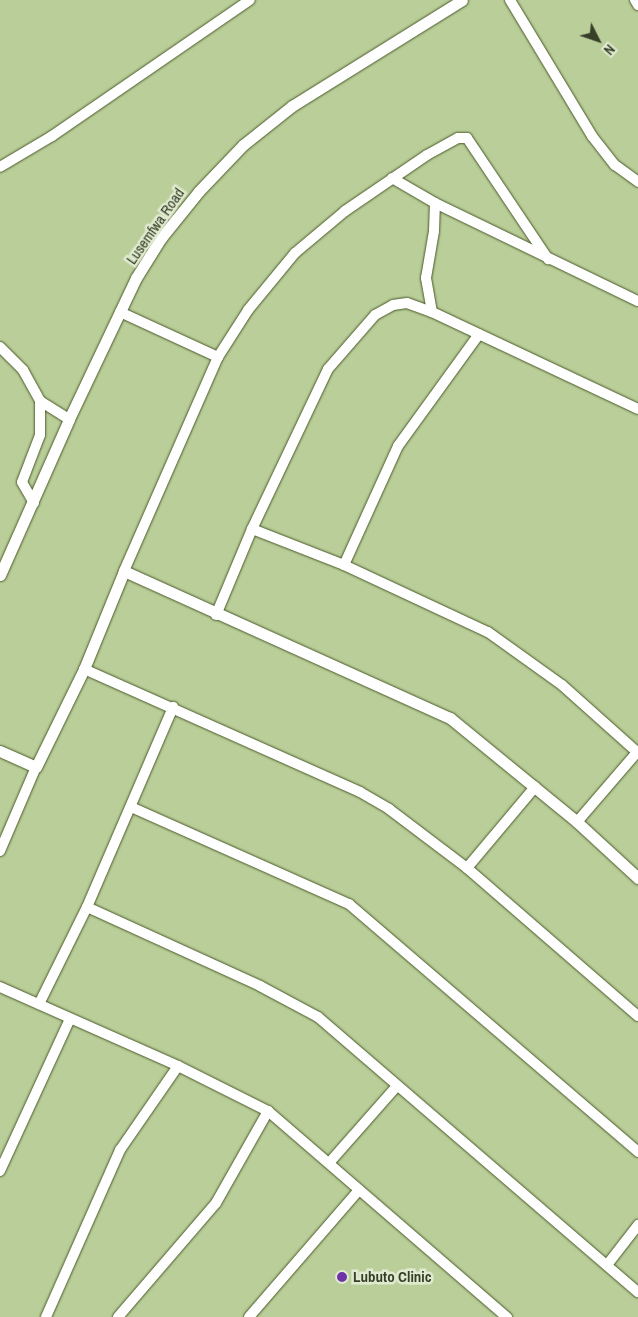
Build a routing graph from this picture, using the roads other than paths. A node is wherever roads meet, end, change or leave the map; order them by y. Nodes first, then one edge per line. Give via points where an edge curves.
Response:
1 (250, 0) edge
2 (462, 0) edge
3 (510, 0) edge
4 (635, 0) edge
5 (638, 5) edge
6 (0, 167) edge
7 (392, 178) junction
8 (638, 182) edge
9 (435, 203) junction
10 (548, 259) junction
11 (638, 301) edge
12 (120, 312) junction
13 (432, 312) junction
14 (479, 334) junction
15 (0, 347) edge
16 (218, 357) junction
17 (40, 401) junction
18 (638, 409) edge
19 (69, 418) junction
20 (34, 503) junction
21 (252, 529) junction
22 (344, 565) junction
23 (124, 571) junction
24 (0, 575) edge
25 (216, 615) junction
26 (84, 669) junction
27 (173, 707) junction
28 (0, 751) edge
29 (638, 752) edge
30 (36, 767) junction
31 (535, 787) junction
32 (131, 807) junction
33 (577, 822) junction
34 (0, 851) edge
35 (466, 868) junction
36 (638, 878) edge
37 (87, 906) junction
38 (0, 988) edge
39 (40, 1004) junction
40 (638, 1016) edge
41 (70, 1019) junction
42 (178, 1066) junction
43 (397, 1086) junction
44 (268, 1112) junction
45 (638, 1152) edge
46 (329, 1163) junction
47 (0, 1170) edge
48 (359, 1190) junction
49 (638, 1225) edge
50 (607, 1265) junction
51 (638, 1292) edge
52 (255, 1315) edge
53 (46, 1317) edge
54 (118, 1317) edge
55 (507, 1317) edge

1 - 6 street via 52,136
2 - 12 street, Lusemfwa Road via 292,106 243,145 199,191 161,238
3 - 8 street via 592,136 615,165
4 - 5 street
7 - 9 street
7 - 10 street via 458,138 467,138 475,145
7 - 16 street via 345,211 295,253 248,310
9 - 10 street
9 - 13 street via 426,278
10 - 11 street
12 - 16 street
12 - 19 street, Lusemfwa Road
13 - 14 street
13 - 21 street via 407,303 393,305 376,315 350,342 328,369
14 - 18 street
14 - 22 street via 398,446
15 - 17 street via 23,370
16 - 23 street
17 - 19 street
17 - 20 street via 40,435 22,482
19 - 20 street, Lusemfwa Road
20 - 24 street, Lusemfwa Road
21 - 22 street
21 - 25 street
22 - 29 street via 500,640 562,685
23 - 25 street
23 - 26 street
25 - 31 street via 450,718
26 - 27 street
26 - 30 street
27 - 32 street
27 - 35 street via 360,792 410,823
28 - 30 street
29 - 33 street
30 - 34 street
31 - 33 street
31 - 35 street
32 - 37 street
32 - 45 street via 349,904
33 - 36 street
35 - 40 street
37 - 39 street
37 - 43 street via 260,986 318,1017
38 - 39 street
39 - 41 street
41 - 42 street
41 - 47 street
42 - 44 street
42 - 53 street via 120,1150
43 - 46 street
43 - 50 street
44 - 46 street
44 - 54 street via 216,1203
46 - 48 street
48 - 52 street
48 - 55 street
49 - 50 street
50 - 51 street

